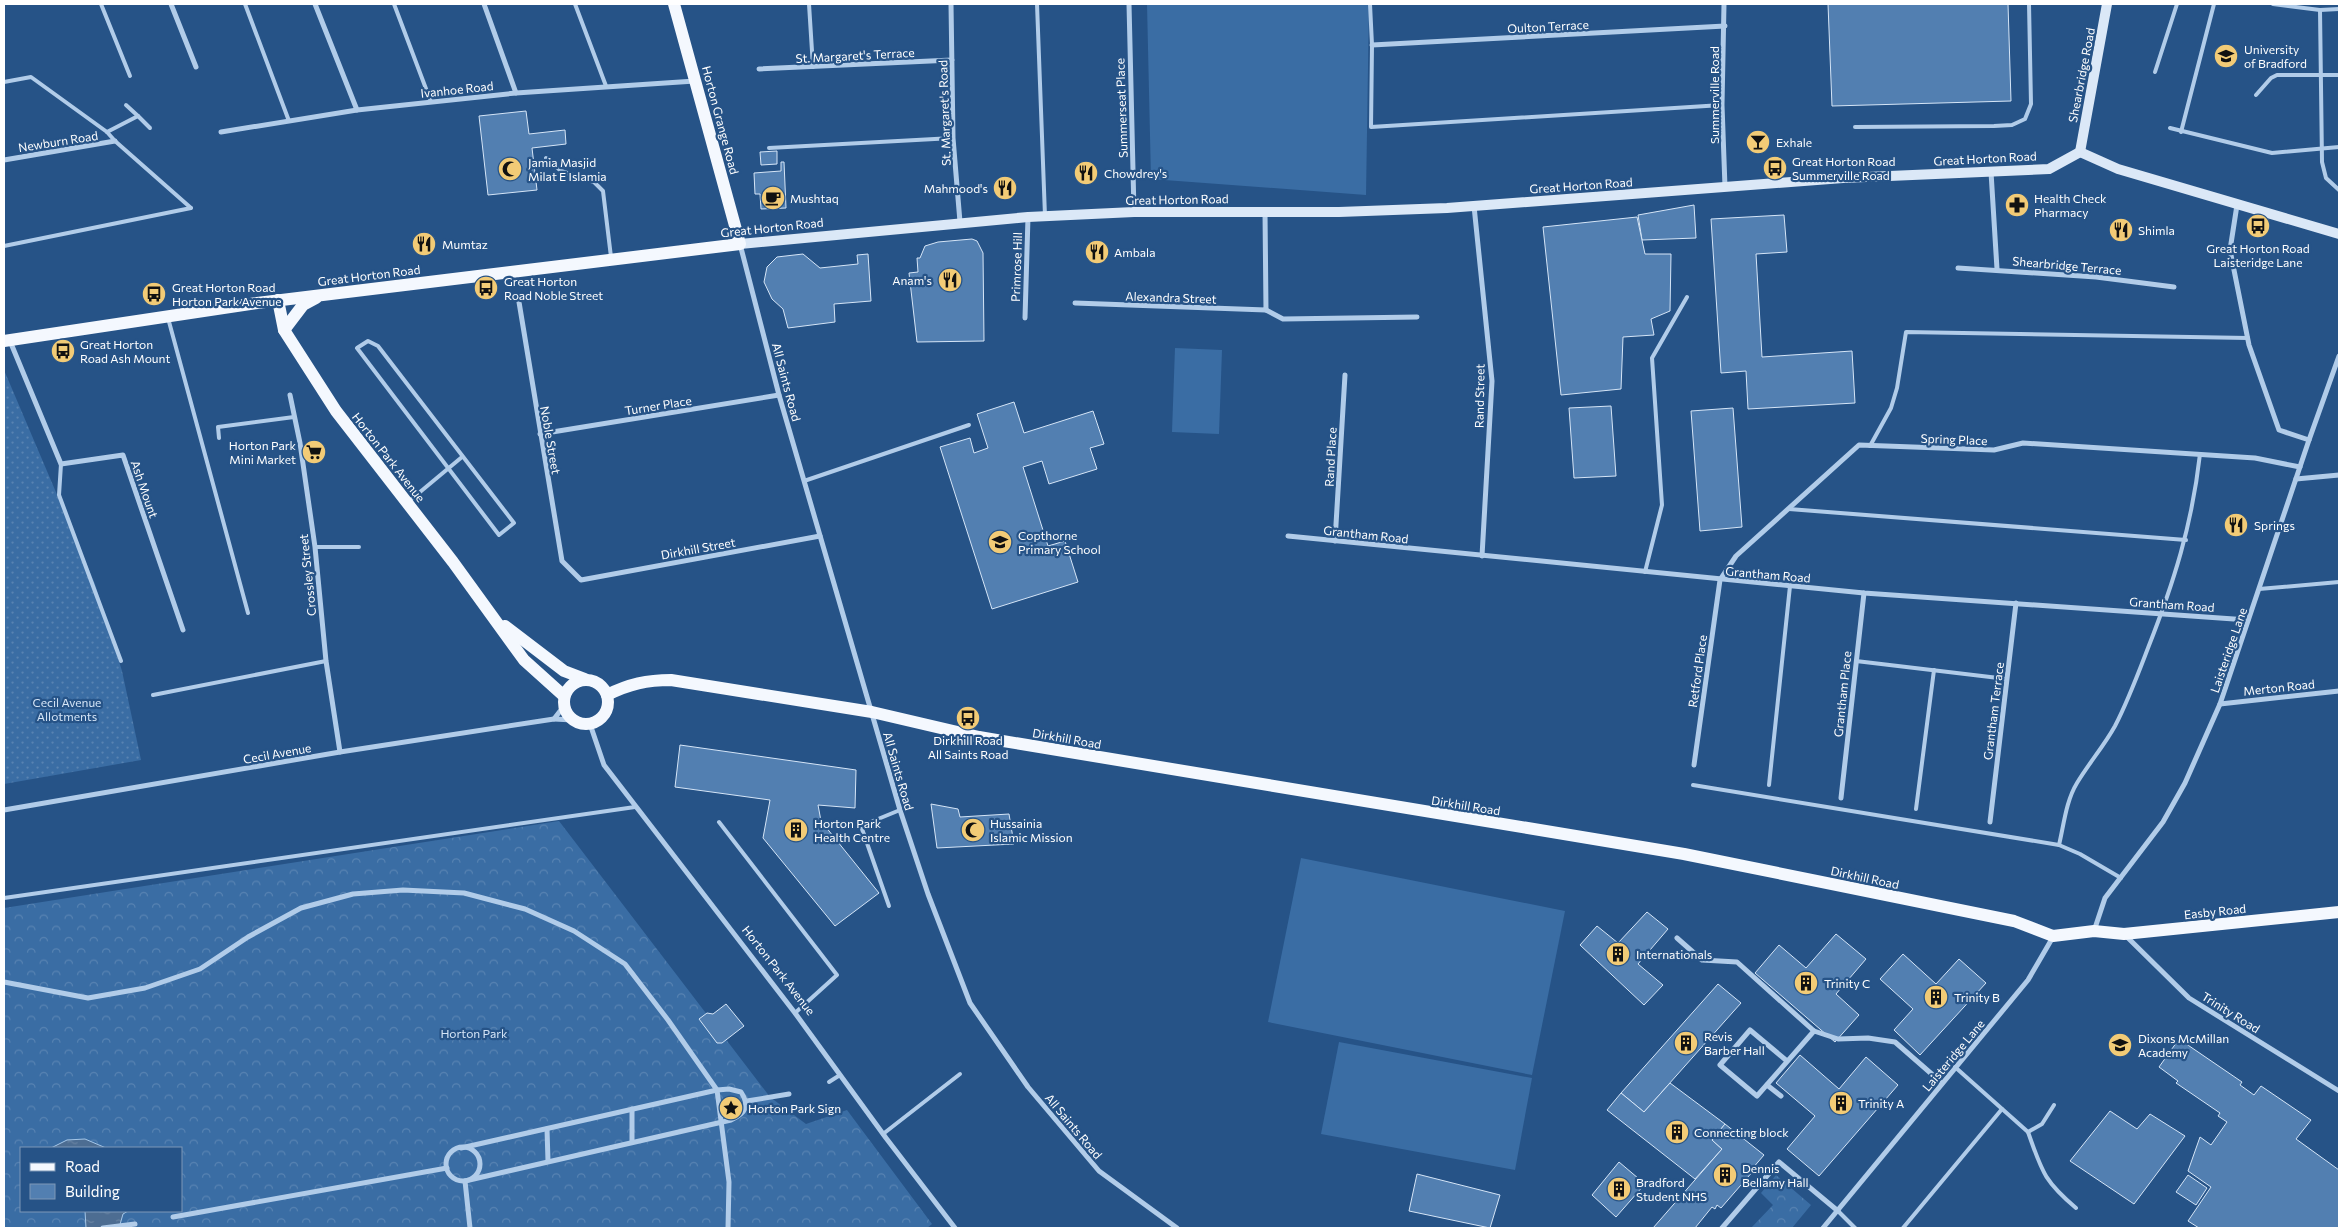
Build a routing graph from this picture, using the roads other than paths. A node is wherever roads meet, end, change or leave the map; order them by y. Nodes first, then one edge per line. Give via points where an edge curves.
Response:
1 (101, 4) edge
2 (170, 4) edge
3 (245, 4) edge
4 (315, 4) edge
5 (394, 4) edge
6 (484, 4) edge
7 (575, 4) edge
8 (674, 4) edge
9 (809, 4) edge
10 (952, 4) edge
11 (1037, 4) edge
12 (1128, 4) edge
13 (1370, 4) edge
14 (1724, 4) edge
15 (2029, 4) edge
16 (2107, 4) edge
17 (2177, 4) edge
18 (2214, 4) edge
19 (2273, 4) edge
20 (2339, 9) edge
21 (2320, 10) junction
22 (1725, 26) junction
23 (1372, 45) junction
24 (952, 60) junction
25 (196, 67) dead end
26 (813, 67) junction
27 (759, 69) dead end
28 (2155, 72) dead end
29 (2320, 75) junction
30 (2339, 75) edge
31 (130, 76) dead end
32 (697, 81) junction
33 (4, 82) edge
34 (606, 86) junction
35 (516, 93) junction
36 (2256, 95) dead end
37 (431, 102) junction
38 (126, 105) dead end
39 (1722, 105) junction
40 (357, 110) junction
41 (138, 116) junction
42 (289, 121) junction
43 (1855, 127) dead end
44 (150, 128) dead end
45 (2170, 128) dead end
46 (108, 132) junction
47 (222, 132) dead end
48 (2181, 132) junction
49 (953, 138) junction
50 (115, 141) junction
51 (2339, 147) edge
52 (769, 148) dead end
53 (2322, 148) junction
54 (2080, 152) junction
55 (546, 158) dead end
56 (4, 160) edge
57 (1991, 172) junction
58 (1725, 187) junction
59 (2339, 190) edge
60 (2237, 205) junction
61 (1474, 206) junction
62 (1134, 212) junction
63 (1265, 212) junction
64 (1045, 216) junction
65 (1028, 217) junction
66 (960, 222) junction
67 (2339, 234) edge
68 (740, 244) junction
69 (4, 246) edge
70 (612, 259) junction
71 (1958, 268) dead end
72 (1996, 269) junction
73 (2174, 287) dead end
74 (321, 295) junction
75 (518, 296) dead end
76 (1687, 297) dead end
77 (278, 300) junction
78 (1075, 303) dead end
79 (1266, 310) junction
80 (168, 316) junction
81 (1417, 317) dead end
82 (1025, 318) dead end
83 (284, 330) junction
84 (2248, 338) junction
85 (7, 341) edge
86 (2339, 356) edge
87 (1345, 375) dead end
88 (290, 395) dead end
89 (779, 395) junction
90 (294, 417) junction
91 (969, 425) dead end
92 (540, 434) junction
93 (219, 438) dead end
94 (2309, 440) junction
95 (1870, 446) junction
96 (2200, 454) junction
97 (462, 457) junction
98 (62, 464) junction
99 (2300, 467) junction
100 (447, 469) junction
101 (2339, 475) edge
102 (2296, 479) junction
103 (804, 481) junction
104 (407, 503) junction
105 (1788, 509) junction
106 (820, 536) junction
107 (1288, 536) dead end
108 (2186, 540) junction
109 (1335, 541) junction
110 (315, 547) junction
111 (359, 547) dead end
112 (1482, 556) junction
113 (1645, 572) junction
114 (581, 580) joint
115 (1720, 580) junction
116 (2339, 582) edge
117 (1790, 586) junction
118 (2259, 589) junction
119 (1864, 593) junction
120 (2016, 603) junction
121 (248, 614) dead end
122 (2162, 614) junction
123 (497, 620) junction
124 (2248, 620) junction
125 (183, 630) dead end
126 (121, 661) dead end
127 (326, 661) junction
128 (1856, 661) junction
129 (1934, 670) junction
130 (585, 679) junction
131 (2007, 679) junction
132 (2339, 691) edge
133 (153, 695) dead end
134 (607, 695) junction
135 (564, 701) junction
136 (2220, 704) junction
137 (872, 712) junction
138 (554, 719) junction
139 (573, 720) junction
140 (590, 724) junction
141 (340, 752) junction
142 (1694, 765) dead end
143 (1693, 785) dead end
144 (1769, 785) dead end
145 (1841, 798) dead end
146 (635, 807) junction
147 (4, 810) edge
148 (900, 810) junction
149 (1916, 810) dead end
150 (719, 822) dead end
151 (1990, 822) dead end
152 (2059, 845) junction
153 (2121, 878) junction
154 (4, 898) edge
155 (889, 906) dead end
156 (2339, 912) edge
157 (2094, 930) junction
158 (2124, 934) junction
159 (2053, 936) junction
160 (1677, 938) dead end
161 (4, 982) edge
162 (795, 1013) junction
163 (1814, 1031) junction
164 (1787, 1061) junction
165 (1955, 1068) junction
166 (960, 1074) dead end
167 (840, 1076) junction
168 (829, 1082) dead end
169 (1942, 1083) junction
170 (1767, 1085) junction
171 (717, 1090) junction
172 (2339, 1091) edge
173 (788, 1094) dead end
174 (1781, 1096) dead end
175 (747, 1101) junction
176 (2054, 1106) dead end
177 (632, 1109) junction
178 (2002, 1109) junction
179 (722, 1121) junction
180 (547, 1129) junction
181 (2028, 1132) junction
182 (883, 1134) junction
183 (632, 1142) junction
184 (461, 1148) junction
185 (548, 1161) junction
186 (447, 1168) junction
187 (465, 1181) junction
188 (2076, 1208) dead end
189 (1838, 1211) junction
190 (173, 1217) dead end
191 (135, 1224) dead end
192 (103, 1228) edge
193 (470, 1228) edge
194 (728, 1228) edge
195 (955, 1228) edge
196 (1177, 1228) edge
197 (1722, 1228) edge
198 (1823, 1228) edge
199 (1855, 1228) edge
200 (1903, 1228) edge

1 - 31 lane
2 - 25 street
3 - 42 lane
4 - 40 street
5 - 37 lane
6 - 35 street
7 - 34 lane
8 - 32 main road, Horton Grange Road
9 - 26 lane
10 - 24 street, St. Margaret's Road
11 - 64 lane
12 - 62 street, Summerseat Place
13 - 23 lane
14 - 22 street, Summerville Road
15 - 43 lane via 2031,104 2025,119 2012,125 1994,126
16 - 54 street, Shearbridge Road
17 - 28 lane
18 - 48 lane
19 - 21 lane
20 - 21 lane
21 - 29 lane
22 - 23 street, Oulton Terrace
22 - 39 street, Summerville Road
23 - 39 lane via 1371,127
24 - 26 street, St. Margaret's Terrace
24 - 49 street, St. Margaret's Road
26 - 27 street, St. Margaret's Terrace
29 - 30 lane
29 - 36 lane via 2277,75
29 - 53 lane
32 - 34 street, Ivanhoe Road
32 - 68 main road, Horton Grange Road
33 - 46 lane via 31,77
34 - 35 street, Ivanhoe Road
35 - 37 street, Ivanhoe Road
37 - 40 street, Ivanhoe Road
38 - 41 lane
39 - 58 street, Summerville Road
40 - 42 street, Ivanhoe Road
41 - 44 lane
41 - 46 lane
42 - 47 street, Ivanhoe Road
45 - 48 lane
46 - 50 lane
48 - 53 lane via 2272,153
49 - 52 lane
49 - 66 street, St. Margaret's Road
50 - 56 street, Newburn Road
50 - 69 lane via 191,208
51 - 53 lane
53 - 59 lane via 2326,178
54 - 57 street, Great Horton Road via 2048,169
54 - 60 street via 2118,169
55 - 70 lane via 560,171 594,182 603,191
57 - 58 street, Great Horton Road
57 - 72 street
58 - 61 street, Great Horton Road
60 - 67 street
60 - 84 street via 2230,250
61 - 63 street, Great Horton Road
61 - 112 street, Rand Street via 1492,382
62 - 63 street, Great Horton Road
62 - 64 street, Great Horton Road
63 - 79 street
64 - 65 street, Great Horton Road
65 - 66 street, Great Horton Road
65 - 82 street, Primrose Hill
66 - 68 street, Great Horton Road
68 - 70 main road, Great Horton Road
68 - 89 street, All Saints Road
70 - 74 main road, Great Horton Road
71 - 72 street, Shearbridge Terrace
72 - 73 street, Shearbridge Terrace
74 - 77 main road, Great Horton Road
74 - 83 main road via 303,306
75 - 92 street, Noble Street
76 - 113 lane via 1652,358 1662,505
77 - 80 main road, Great Horton Road
77 - 83 main road, Horton Park Avenue
78 - 79 street, Alexandra Street
79 - 81 street, Alexandra Street via 1283,319
80 - 85 main road, Great Horton Road
80 - 121 lane
83 - 104 main road, Horton Park Avenue via 336,411
84 - 94 street via 2279,430
84 - 95 lane via 1906,332 1891,408
85 - 98 street
86 - 94 street, Laisteridge Lane
87 - 109 street, Rand Place
88 - 90 street, Crossley Street
89 - 92 street, Turner Place
89 - 103 street, All Saints Road
90 - 93 lane via 218,427
90 - 110 street, Crossley Street
91 - 103 lane
92 - 114 street, Noble Street via 562,561
94 - 99 street, Laisteridge Lane
95 - 96 street, Spring Place via 1994,450 2023,443
95 - 105 street, Spring Place via 1859,445
96 - 99 street, Spring Place via 2255,458
96 - 108 lane
97 - 100 lane
97 - 100 lane via 514,523 499,535
97 - 100 lane via 378,346 368,341 357,348
98 - 125 street, Ash Mount via 123,455
98 - 126 lane via 59,495
99 - 102 street, Laisteridge Lane
100 - 104 lane
101 - 102 street
102 - 118 street, Laisteridge Lane
103 - 106 street, All Saints Road
104 - 123 main road, Horton Park Avenue
105 - 108 lane
105 - 115 street, Spring Place via 1736,556
106 - 114 street, Dirkhill Street
106 - 137 street, All Saints Road
107 - 109 street, Grantham Road
108 - 122 lane
109 - 112 street, Grantham Road
110 - 111 lane
110 - 127 street, Crossley Street
112 - 113 street, Grantham Road
113 - 115 street, Grantham Road
115 - 117 street, Grantham Road
115 - 142 street, Retford Place
116 - 118 lane
117 - 119 street, Grantham Road
117 - 144 lane
118 - 124 street, Laisteridge Lane
119 - 120 street, Grantham Road
119 - 128 street, Grantham Place
120 - 122 street, Grantham Road
120 - 131 street, Grantham Terrace
122 - 124 street, Grantham Road
122 - 152 lane via 2115,726 2077,784 2068,805
123 - 130 main road, Horton Park Avenue via 564,671
123 - 135 main road, Horton Park Avenue via 524,660
124 - 136 street, Laisteridge Lane
127 - 133 lane
127 - 141 street, Crossley Street
128 - 129 lane
128 - 145 street, Grantham Place
129 - 131 lane
129 - 149 lane
130 - 134 main road via 599,683
130 - 135 main road via 572,684
131 - 151 street, Grantham Terrace
132 - 136 street, Merton Road
134 - 137 main road, Dirkhill Road via 626,685 648,680 671,680
134 - 140 main road via 603,716
135 - 138 street
135 - 139 main road
136 - 153 street, Laisteridge Lane via 2185,783 2163,822
137 - 148 street, All Saints Road
137 - 159 main road, Dirkhill Road via 979,737 1684,854 2014,921
138 - 139 street, Cecil Avenue
138 - 141 street, Cecil Avenue
139 - 140 main road
140 - 146 street, Horton Park Avenue via 604,764
141 - 147 street, Cecil Avenue
143 - 152 lane
146 - 154 lane
146 - 162 street, Horton Park Avenue
148 - 155 lane via 860,826
148 - 196 street, All Saints Road via 970,1003 1028,1087 1099,1171
150 - 162 lane via 837,976
152 - 153 lane
153 - 157 street, Laisteridge Lane via 2106,898
156 - 158 main road, Easby Road
157 - 158 main road, Easby Road
157 - 159 main road, Easby Road
158 - 172 street, Trinity Road via 2189,998
159 - 165 street, Laisteridge Lane via 2028,980
160 - 163 street via 1702,960 1737,962
161 - 171 street via 88,998 145,988 200,969 248,937 301,908 353,894 403,890 464,893 525,909 574,930 624,964
162 - 167 street, Horton Park Avenue
163 - 164 street
163 - 169 street via 1838,1039 1868,1038 1895,1042
164 - 170 street
164 - 170 street via 1750,1030 1720,1065 1757,1096
165 - 169 street, Laisteridge Lane
165 - 178 lane
166 - 182 lane
167 - 168 lane
167 - 182 street, Horton Park Avenue
169 - 189 street, Laisteridge Lane
170 - 174 street
171 - 175 street via 741,1092
171 - 177 street
171 - 179 street
173 - 175 street
175 - 179 street via 741,1115
176 - 181 lane via 2042,1124
177 - 180 street
177 - 183 street
178 - 181 lane
178 - 200 lane
179 - 183 street
179 - 194 street via 729,1182
180 - 184 street
180 - 185 street
181 - 188 lane via 2047,1180
182 - 195 street, Horton Park Avenue
183 - 185 street
184 - 186 street via 451,1153
184 - 187 street via 470,1149 480,1160 479,1171
185 - 187 street
186 - 187 street via 456,1179
186 - 190 street
187 - 193 street
189 - 197 street via 1779,1162
189 - 198 street, Laisteridge Lane
189 - 199 lane
191 - 192 street

